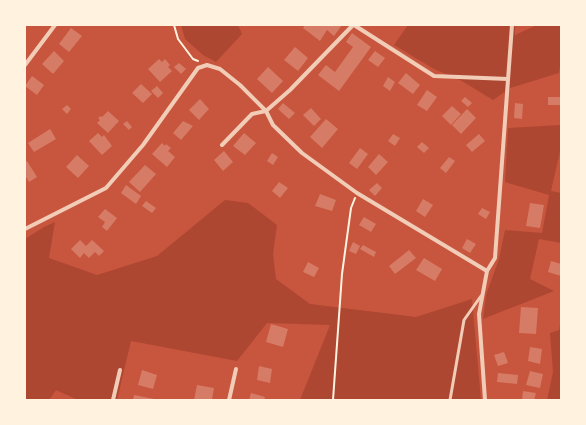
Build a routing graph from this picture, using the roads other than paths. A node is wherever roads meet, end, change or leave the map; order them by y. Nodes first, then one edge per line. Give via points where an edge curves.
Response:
1 (55, 25) edge
2 (353, 25) edge
3 (512, 25) edge
4 (25, 65) edge
5 (508, 79) junction
6 (266, 111) junction
7 (222, 145) dead end
8 (25, 229) edge
9 (487, 271) junction
10 (482, 295) junction
11 (120, 370) dead end
12 (236, 370) dead end
13 (113, 400) edge
14 (229, 400) edge
15 (450, 400) edge
16 (484, 400) edge

1 - 4 street
2 - 5 street via 434,76
2 - 6 street
3 - 5 street
5 - 9 street via 495,258
6 - 7 street via 252,114
6 - 8 street via 220,69 207,65 198,68 143,145 106,188
6 - 9 street via 273,125 302,153 357,193
9 - 10 street
10 - 15 lane via 464,320
10 - 16 street via 479,314
11 - 13 street
12 - 14 street

